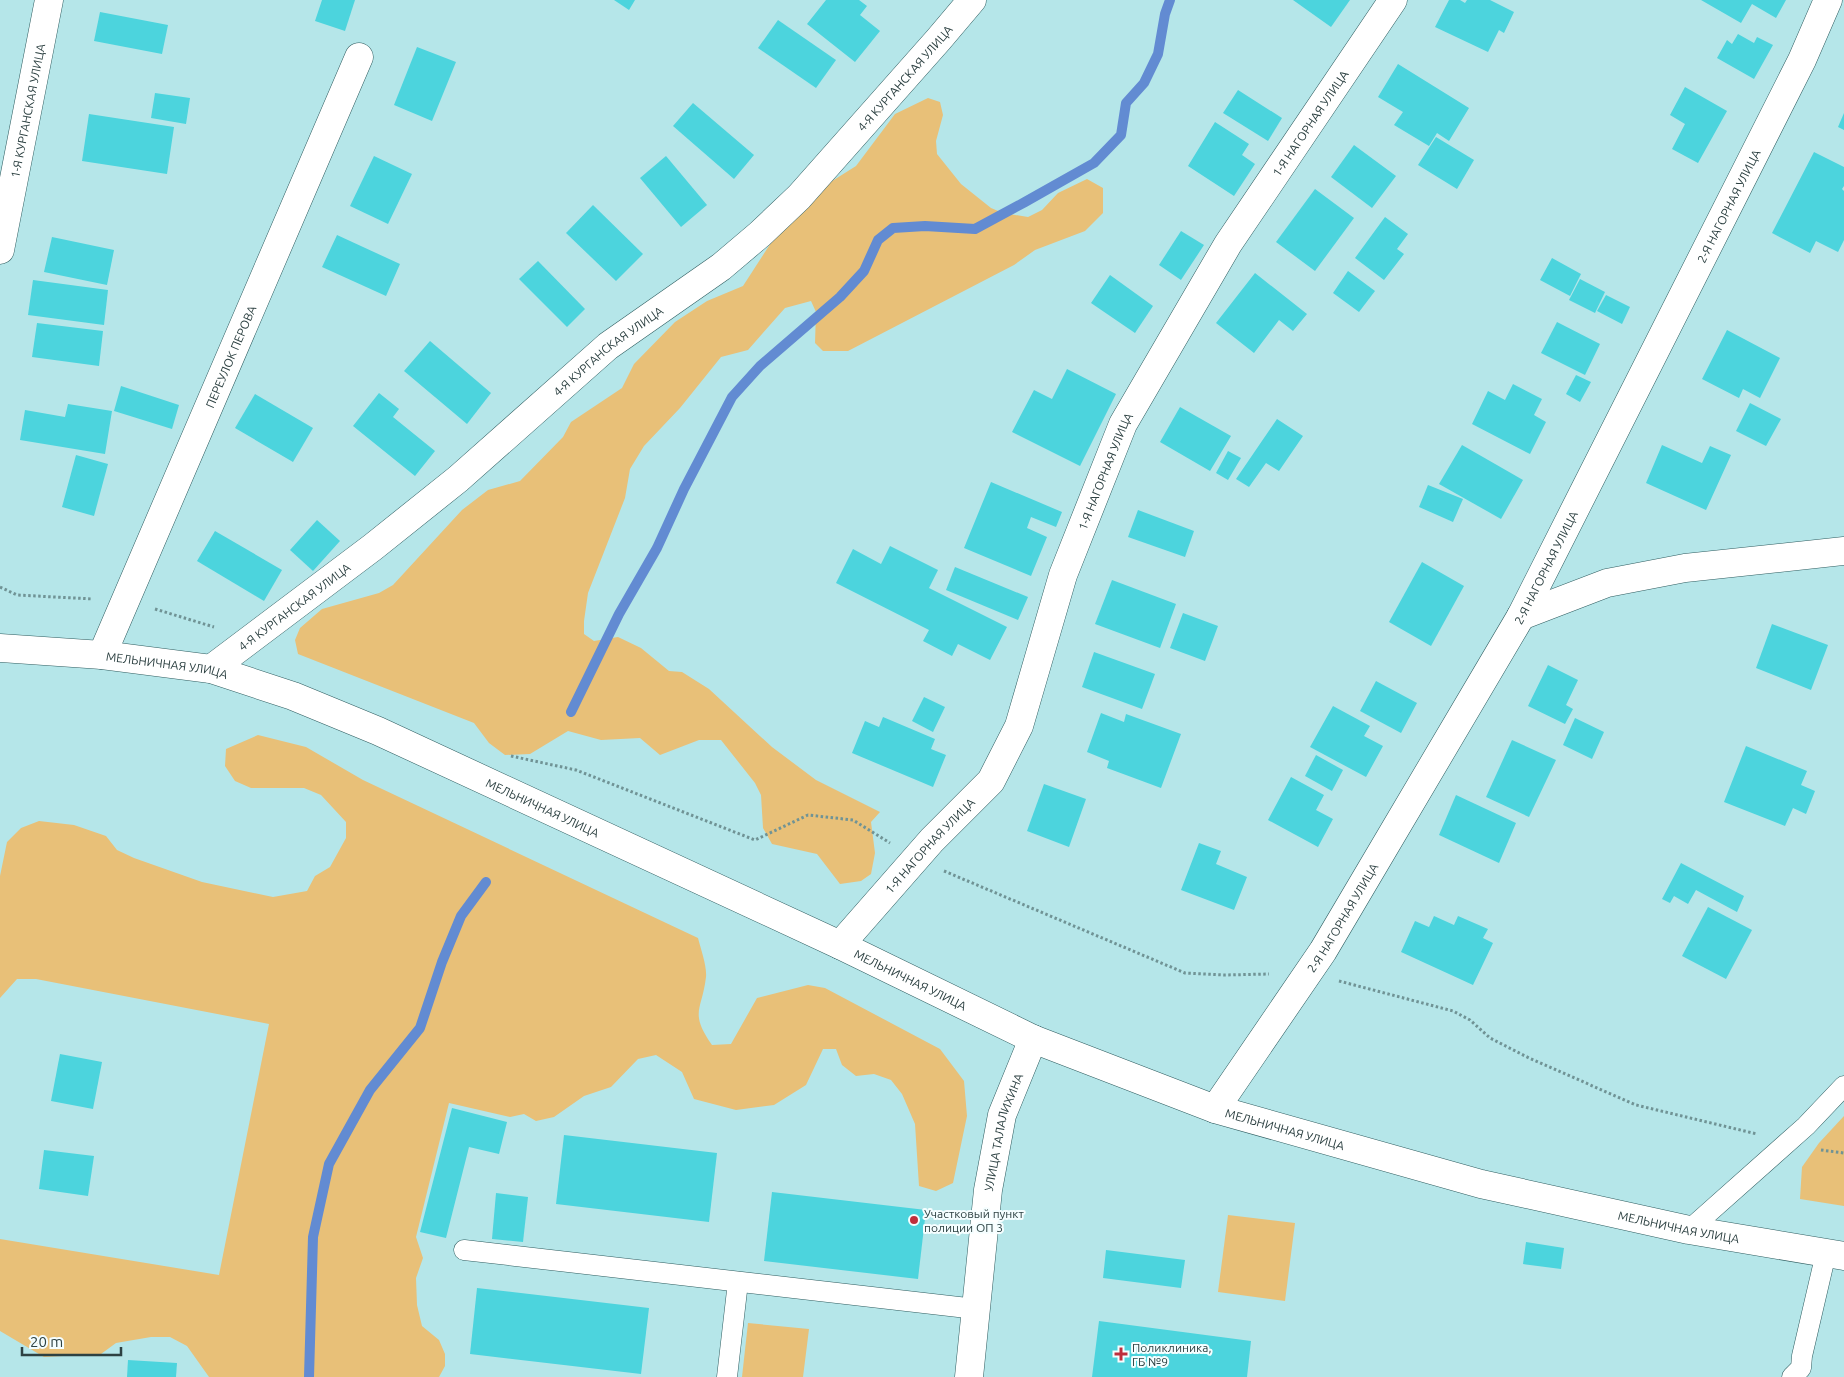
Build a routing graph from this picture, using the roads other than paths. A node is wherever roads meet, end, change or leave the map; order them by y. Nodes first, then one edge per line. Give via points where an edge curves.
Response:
1 (49, 0) edge
2 (972, 0) edge
3 (1393, 0) edge
4 (1828, 0) edge
5 (359, 57) dead end
6 (0, 250) edge
7 (1844, 551) edge
8 (1521, 616) junction
9 (0, 648) edge
10 (102, 655) junction
11 (211, 669) junction
12 (840, 945) junction
13 (1033, 1040) junction
14 (1844, 1086) edge
15 (1215, 1109) junction
16 (1689, 1230) junction
17 (464, 1250) dead end
18 (1835, 1255) edge
19 (738, 1282) junction
20 (976, 1309) junction
21 (727, 1377) edge
22 (969, 1377) edge
23 (1792, 1377) edge

1 - 6 street, 1-Я КУРГАНСКАЯ УЛИЦА
2 - 11 street, 4-Я КУРГАНСКАЯ УЛИЦА via 798,197 747,245 721,267 608,346 458,479 374,547
3 - 12 street, 1-Я НАГОРНАЯ УЛИЦА via 1228,244 1123,424 1064,575 1019,726 991,781 932,840
4 - 8 street, 2-Я НАГОРНАЯ УЛИЦА via 1802,60
5 - 10 street, ПЕРЕУЛОК ПЕРОВА
7 - 8 street via 1685,568 1607,583
8 - 15 street, 2-Я НАГОРНАЯ УЛИЦА via 1323,951
9 - 10 street, МЕЛЬНИЧНАЯ УЛИЦА
10 - 11 street, МЕЛЬНИЧНАЯ УЛИЦА
11 - 12 street, МЕЛЬНИЧНАЯ УЛИЦА via 293,696 378,731
12 - 13 street, МЕЛЬНИЧНАЯ УЛИЦА
13 - 15 street, МЕЛЬНИЧНАЯ УЛИЦА
13 - 20 street, УЛИЦА ТАЛАЛИХИНА via 1002,1115 988,1190
14 - 16 lane via 1806,1126
15 - 16 street, МЕЛЬНИЧНАЯ УЛИЦА via 1481,1184
16 - 18 street, МЕЛЬНИЧНАЯ УЛИЦА
17 - 19 lane
18 - 23 lane via 1801,1368
19 - 20 lane
19 - 21 lane
20 - 22 street, УЛИЦА ТАЛАЛИХИНА

